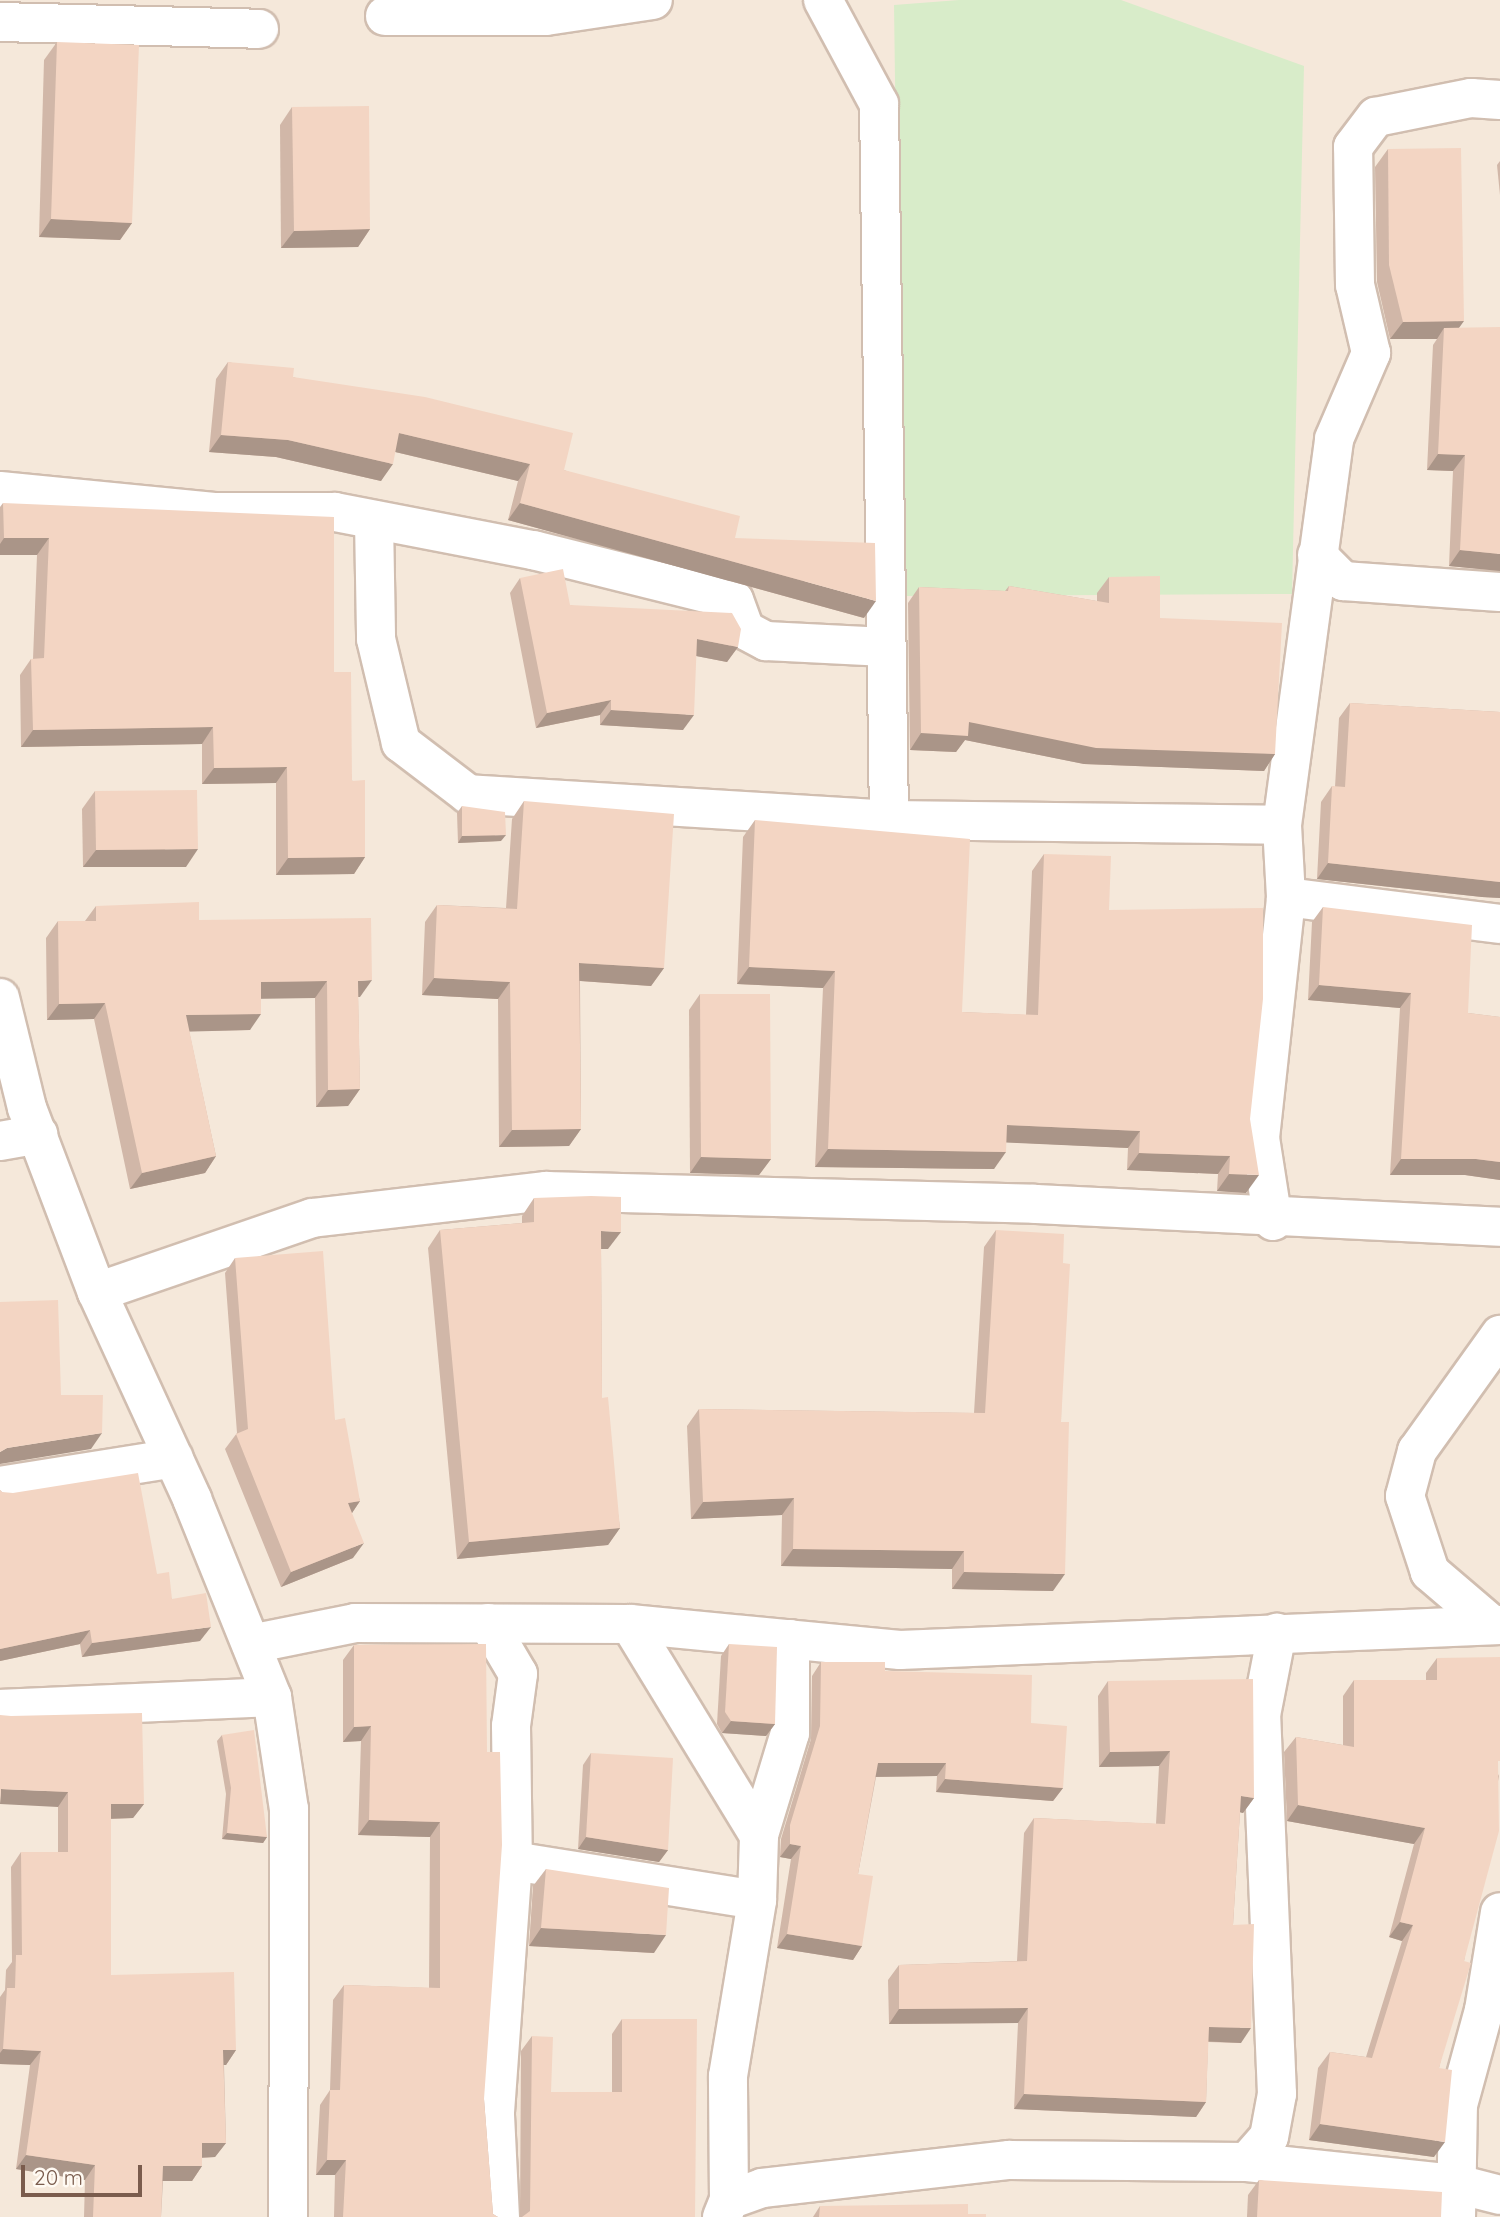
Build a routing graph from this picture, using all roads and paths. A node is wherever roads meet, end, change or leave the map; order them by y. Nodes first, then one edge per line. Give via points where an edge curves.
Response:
1 (653, 0) edge
2 (823, 0) edge
3 (385, 16) dead end
4 (0, 22) edge
5 (259, 29) dead end
6 (1500, 100) edge
7 (0, 491) edge
8 (374, 520) junction
9 (1317, 555) junction
10 (1500, 592) edge
11 (886, 647) junction
12 (889, 820) junction
13 (1282, 825) junction
14 (1286, 897) junction
15 (1500, 924) edge
16 (0, 998) edge
17 (37, 1135) junction
18 (0, 1140) edge
19 (1273, 1220) junction
20 (1500, 1227) edge
21 (97, 1292) junction
22 (1500, 1335) edge
23 (174, 1458) junction
24 (0, 1486) edge
25 (488, 1623) junction
26 (630, 1623) junction
27 (1496, 1625) edge
28 (1278, 1633) junction
29 (790, 1639) junction
30 (251, 1644) junction
31 (272, 1697) junction
32 (0, 1709) edge
33 (759, 1835) junction
34 (513, 1861) junction
35 (757, 1900) junction
36 (1500, 1912) edge
37 (1247, 2162) junction
38 (1500, 2194) edge
39 (1456, 2200) edge
40 (726, 2208) edge
41 (288, 2217) edge
42 (500, 2217) edge

1 - 3 street via 547,16
2 - 11 street via 878,104
4 - 5 street
6 - 9 street via 1471,98 1376,117 1353,147 1355,285 1371,353 1334,439
7 - 8 street via 214,512 335,512
8 - 11 street via 533,550 734,600 745,629 766,640
8 - 12 street via 376,639 401,743 468,794
9 - 10 street via 1343,582
9 - 13 street
11 - 12 street
12 - 13 street
13 - 14 street
14 - 15 street
14 - 19 street via 1260,1138
16 - 17 street
17 - 18 street
17 - 21 street
19 - 20 street
19 - 21 street via 1035,1204 546,1191 312,1218
21 - 23 street
22 - 27 street via 1417,1451 1405,1496 1430,1572
23 - 24 street
23 - 30 street
25 - 26 street
25 - 30 street via 355,1623
25 - 34 street via 517,1674 511,1726
26 - 29 street
26 - 33 street
27 - 28 street
28 - 29 street via 900,1650
28 - 37 street via 1261,1715 1277,2094 1269,2137
29 - 33 street via 790,1733
30 - 31 street
31 - 32 street
31 - 41 street via 289,1809
33 - 35 street
34 - 35 street
34 - 42 street via 495,2115
35 - 40 street via 728,2076
36 - 39 street via 1484,2010 1458,2105
37 - 39 street
37 - 40 street via 1009,2160 762,2188
38 - 39 street

